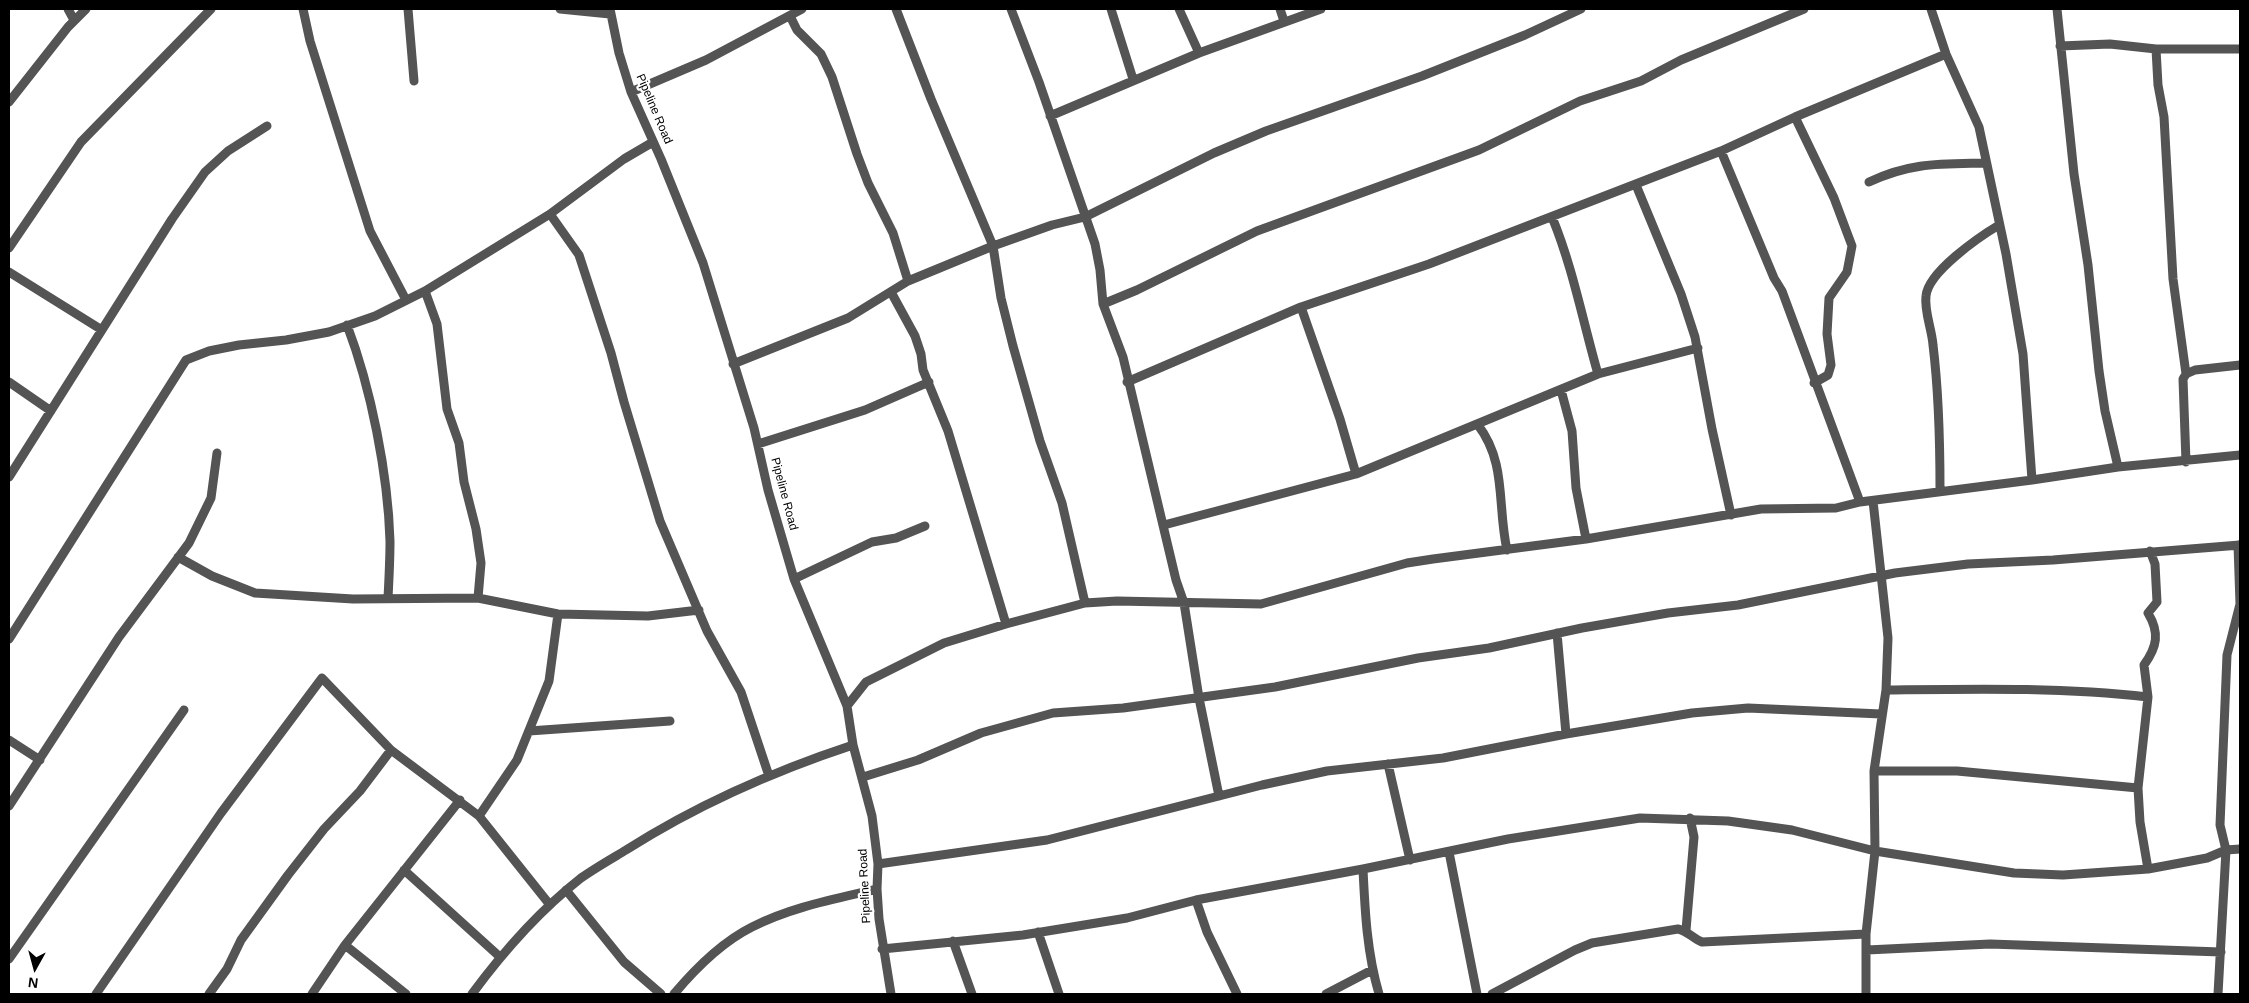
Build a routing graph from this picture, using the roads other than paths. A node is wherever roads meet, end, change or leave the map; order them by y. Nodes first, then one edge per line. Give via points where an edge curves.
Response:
1 (68, 9) edge
2 (86, 9) edge
3 (211, 9) edge
4 (303, 9) edge
5 (408, 9) edge
6 (560, 9) edge
7 (802, 9) edge
8 (896, 9) edge
9 (1011, 9) edge
10 (1111, 9) edge
11 (1179, 9) edge
12 (1280, 9) edge
13 (1320, 9) edge
14 (1581, 9) edge
15 (1804, 9) edge
16 (1931, 9) edge
17 (2057, 9) edge
18 (610, 11) edge
19 (790, 16) junction
20 (74, 20) junction
21 (1284, 21) junction
22 (2060, 46) junction
23 (2156, 49) junction
24 (2240, 50) edge
25 (1199, 53) junction
26 (1946, 54) junction
27 (1132, 79) junction
28 (414, 81) dead end
29 (631, 92) junction
30 (9, 102) edge
31 (1050, 116) junction
32 (1795, 117) junction
33 (268, 126) dead end
34 (653, 142) junction
35 (1721, 151) junction
36 (1986, 163) junction
37 (1869, 182) dead end
38 (1636, 185) junction
39 (550, 214) junction
40 (1085, 217) junction
41 (1552, 217) junction
42 (1998, 225) junction
43 (993, 246) junction
44 (9, 248) edge
45 (9, 272) edge
46 (908, 281) junction
47 (425, 291) junction
48 (891, 292) junction
49 (406, 300) junction
50 (1103, 304) junction
51 (1301, 307) junction
52 (347, 326) junction
53 (102, 330) junction
54 (1698, 348) junction
55 (733, 364) junction
56 (2240, 365) edge
57 (1598, 374) junction
58 (2186, 374) junction
59 (9, 382) edge
60 (929, 382) junction
61 (1127, 382) junction
62 (1814, 383) junction
63 (1560, 390) junction
64 (51, 411) junction
65 (1478, 425) junction
66 (758, 444) junction
67 (217, 454) dead end
68 (2240, 455) edge
69 (2186, 462) junction
70 (2118, 467) junction
71 (1356, 474) junction
72 (9, 477) edge
73 (2032, 480) junction
74 (1940, 490) junction
75 (1873, 501) junction
76 (1860, 502) junction
77 (1731, 515) junction
78 (1164, 525) junction
79 (925, 526) dead end
80 (1586, 539) junction
81 (2239, 545) edge
82 (1506, 550) junction
83 (2150, 551) junction
84 (178, 557) junction
85 (1882, 575) junction
86 (794, 578) junction
87 (388, 598) junction
88 (478, 598) junction
89 (1085, 603) junction
90 (1184, 603) junction
91 (699, 610) junction
92 (558, 614) junction
93 (1006, 624) junction
94 (1557, 634) junction
95 (9, 639) edge
96 (1886, 690) junction
97 (2148, 697) junction
98 (1199, 698) junction
99 (847, 706) junction
100 (184, 710) dead end
101 (1881, 714) junction
102 (670, 722) dead end
103 (529, 731) junction
104 (1566, 734) junction
105 (9, 740) edge
106 (853, 745) junction
107 (391, 750) junction
108 (40, 760) junction
109 (1388, 764) junction
110 (1874, 771) junction
111 (769, 776) junction
112 (863, 777) junction
113 (2138, 788) junction
114 (1219, 796) junction
115 (460, 800) junction
116 (9, 806) edge
117 (479, 816) junction
118 (1690, 818) junction
119 (2240, 849) edge
120 (2226, 850) junction
121 (1875, 851) junction
122 (1449, 852) junction
123 (1410, 860) junction
124 (878, 864) junction
125 (1363, 869) junction
126 (2148, 869) junction
127 (404, 870) junction
128 (877, 889) junction
129 (566, 890) junction
130 (1196, 900) junction
131 (550, 905) junction
132 (1686, 930) junction
133 (1038, 932) junction
134 (1866, 934) junction
135 (9, 939) edge
136 (953, 941) junction
137 (18, 945) junction
138 (345, 945) junction
139 (882, 949) junction
140 (1867, 950) junction
141 (2221, 952) junction
142 (500, 957) junction
143 (9, 959) edge
144 (1372, 970) junction
145 (96, 994) edge
146 (209, 994) edge
147 (312, 994) edge
148 (406, 994) edge
149 (472, 994) edge
150 (661, 994) edge
151 (674, 994) edge
152 (891, 994) edge
153 (972, 994) edge
154 (1059, 994) edge
155 (1237, 994) edge
156 (1326, 994) edge
157 (1379, 994) edge
158 (1477, 994) edge
159 (1492, 994) edge
160 (1866, 994) edge
161 (2218, 994) edge

1 - 20 street
2 - 20 street
3 - 44 street via 81,142
4 - 49 street via 310,41 370,231
5 - 28 street
6 - 18 street
7 - 19 street
8 - 43 street via 930,99
9 - 31 street
10 - 27 street
11 - 25 street
12 - 21 street
13 - 21 street
14 - 40 street via 1422,76 1266,131
15 - 50 street via 1681,60 1641,81 1580,101 1479,150 1257,231
16 - 26 street
17 - 22 street
18 - 29 street, Pipeline Road
19 - 29 street via 706,60
19 - 46 street via 798,30 821,54 832,77 857,154 893,233
20 - 30 street
21 - 25 street
22 - 23 street via 2110,44
22 - 70 street via 2099,371
23 - 24 street
23 - 58 street via 2165,126 2173,279
25 - 27 street
26 - 32 street
26 - 36 street via 1979,127
27 - 31 street
29 - 34 street, Pipeline Road
31 - 40 street
32 - 35 street
32 - 62 street via 1834,198 1852,246 1847,272 1829,298 1831,365 1828,375
33 - 53 street via 228,151 205,172
34 - 39 street via 624,158
34 - 55 street, Pipeline Road via 703,263
35 - 38 street
35 - 62 street via 1782,292
36 - 37 street via 1924,164 1888,173
36 - 42 street
38 - 41 street
38 - 54 street via 1681,294
39 - 47 street
39 - 91 street via 580,255 660,521
40 - 43 street
40 - 50 street via 1100,270
41 - 51 street via 1429,264
41 - 57 street via 1573,275
42 - 73 street via 2023,354
42 - 74 street via 1969,244 1932,282 1926,295 1939,414
43 - 46 street
43 - 89 street via 1013,346 1062,503
45 - 53 street
46 - 48 street
47 - 49 street
47 - 88 street via 437,324 447,409 459,443 464,482 476,529 481,563
48 - 55 street via 848,318
48 - 60 street via 915,336
49 - 52 street
50 - 61 street via 1122,357
51 - 61 street
51 - 71 street
52 - 87 street via 360,360 385,485 390,541
52 - 95 street via 286,340 209,350 186,360
53 - 64 street
54 - 57 street
54 - 77 street
55 - 66 street, Pipeline Road
56 - 58 street
57 - 63 street
58 - 69 street via 2183,379
59 - 64 street
60 - 66 street via 865,410
60 - 93 street via 960,467
61 - 78 street
62 - 76 street
63 - 65 street
63 - 80 street via 1572,431 1576,488
64 - 72 street
65 - 71 street
65 - 82 street via 1497,460
66 - 86 street, Pipeline Road
67 - 84 street via 211,498 189,543
68 - 69 street
69 - 70 street
70 - 73 street
71 - 78 street
73 - 74 street
74 - 75 street
75 - 76 street
75 - 85 street
76 - 77 street via 1836,508 1761,509
77 - 80 street
78 - 90 street
79 - 86 street via 896,538 872,542
80 - 82 street
81 - 83 street
81 - 120 street via 2240,604 2227,655 2220,825
82 - 90 street via 1407,563 1261,604
83 - 85 street via 1968,564
83 - 97 street via 2155,564 2157,602 2148,614 2156,640 2154,651 2144,665
84 - 87 street via 212,576 255,593
84 - 108 street via 119,637
85 - 94 street via 1738,605
85 - 96 street via 1888,638
86 - 99 street, Pipeline Road
87 - 88 street
88 - 92 street
89 - 90 street
89 - 93 street
90 - 98 street
91 - 92 street via 648,616
91 - 111 street via 742,692
92 - 103 street via 549,681
93 - 99 street via 944,643 866,682
94 - 98 street via 1275,687
94 - 104 street
96 - 97 street via 1987,688
96 - 101 street
97 - 113 street
98 - 112 street via 1052,713 981,733 918,760
98 - 114 street
99 - 106 street, Pipeline Road
100 - 137 street
101 - 104 street via 1748,708 1692,713
101 - 110 street
102 - 103 street
103 - 117 street via 517,760
104 - 109 street via 1443,758
105 - 108 street
106 - 111 street
106 - 112 street, Pipeline Road
107 - 115 street
107 - 145 street via 322,678 221,813
107 - 146 street via 288,875 241,940 227,969
108 - 116 street
109 - 114 street via 1327,771
109 - 123 street
110 - 113 street via 1958,771
110 - 121 street
111 - 129 street via 660,828
112 - 124 street, Pipeline Road
113 - 126 street
114 - 124 street via 1047,840
115 - 117 street
115 - 127 street
117 - 131 street
118 - 121 street via 1792,830
118 - 122 street via 1640,818
118 - 132 street via 1694,837
119 - 120 street
120 - 126 street via 2207,858
120 - 141 street
121 - 126 street via 2014,873 2064,875
121 - 134 street
122 - 123 street
122 - 158 street
123 - 125 street
124 - 128 street, Pipeline Road
125 - 130 street
125 - 144 street via 1366,932
127 - 138 street
127 - 142 street
128 - 139 street, Pipeline Road
128 - 151 street via 812,904 752,927 712,954
129 - 131 street
129 - 150 street via 624,962
130 - 133 street via 1127,918
130 - 155 street via 1207,932
131 - 142 street
132 - 134 street via 1702,942
132 - 159 street via 1592,943
133 - 136 street
133 - 154 street
134 - 140 street
135 - 137 street
136 - 139 street
136 - 153 street
137 - 143 street
138 - 147 street
138 - 148 street
139 - 152 street, Pipeline Road
140 - 141 street via 1990,944
140 - 160 street
141 - 161 street
142 - 149 street
144 - 156 street
144 - 157 street

